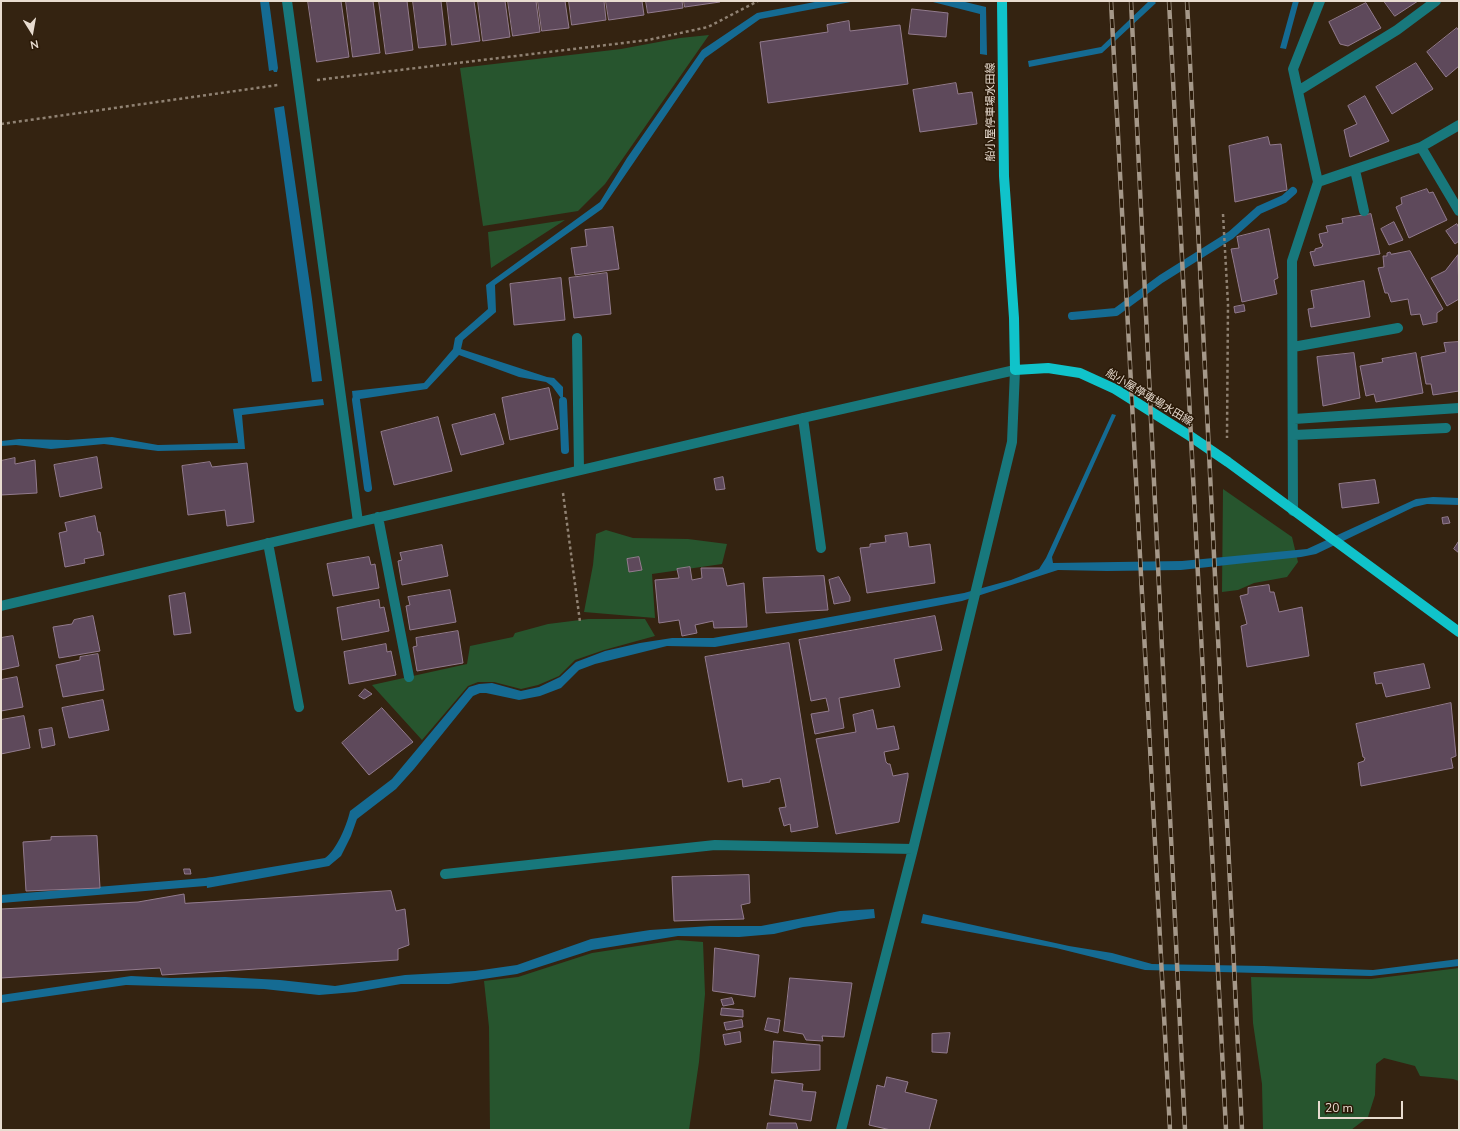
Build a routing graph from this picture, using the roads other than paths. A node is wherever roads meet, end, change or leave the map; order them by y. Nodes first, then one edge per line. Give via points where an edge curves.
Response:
1 (287, 1) edge
2 (1002, 1) edge
3 (1320, 1) edge
4 (1436, 1) edge
5 (1298, 91) junction
6 (1459, 125) edge
7 (1421, 147) junction
8 (1355, 170) junction
9 (1318, 182) junction
10 (1364, 210) dead end
11 (1459, 211) edge
12 (1398, 328) dead end
13 (577, 338) dead end
14 (1293, 347) junction
15 (1015, 370) junction
16 (1459, 408) edge
17 (803, 418) junction
18 (1294, 419) junction
19 (1446, 428) dead end
20 (1294, 435) junction
21 (579, 470) junction
22 (1293, 511) junction
23 (378, 517) junction
24 (358, 522) junction
25 (268, 543) junction
26 (821, 548) dead end
27 (1, 606) edge
28 (1459, 632) edge
29 (409, 678) dead end
30 (299, 707) dead end
31 (913, 849) junction
32 (445, 874) dead end
33 (841, 1130) edge

1 - 24 street
2 - 15 main road, 船小屋停車場水田線 via 1004,176
3 - 5 street via 1293,69
4 - 5 street via 1397,30
5 - 9 street
6 - 7 street
7 - 8 street
7 - 11 street
8 - 9 street
8 - 10 street
9 - 14 street via 1292,261
12 - 14 street
13 - 21 street
14 - 18 street
15 - 17 street
15 - 22 main road, 船小屋停車場水田線 via 1048,368 1080,374 1115,389 1228,462
15 - 31 street via 1012,442
16 - 18 street
17 - 21 street
17 - 26 street
18 - 20 street
19 - 20 street
20 - 22 street
21 - 23 street
22 - 28 main road, 船小屋停車場水田線
23 - 24 street
23 - 29 street
24 - 25 street
25 - 27 street
25 - 30 street
31 - 32 street via 715,845
31 - 33 street

